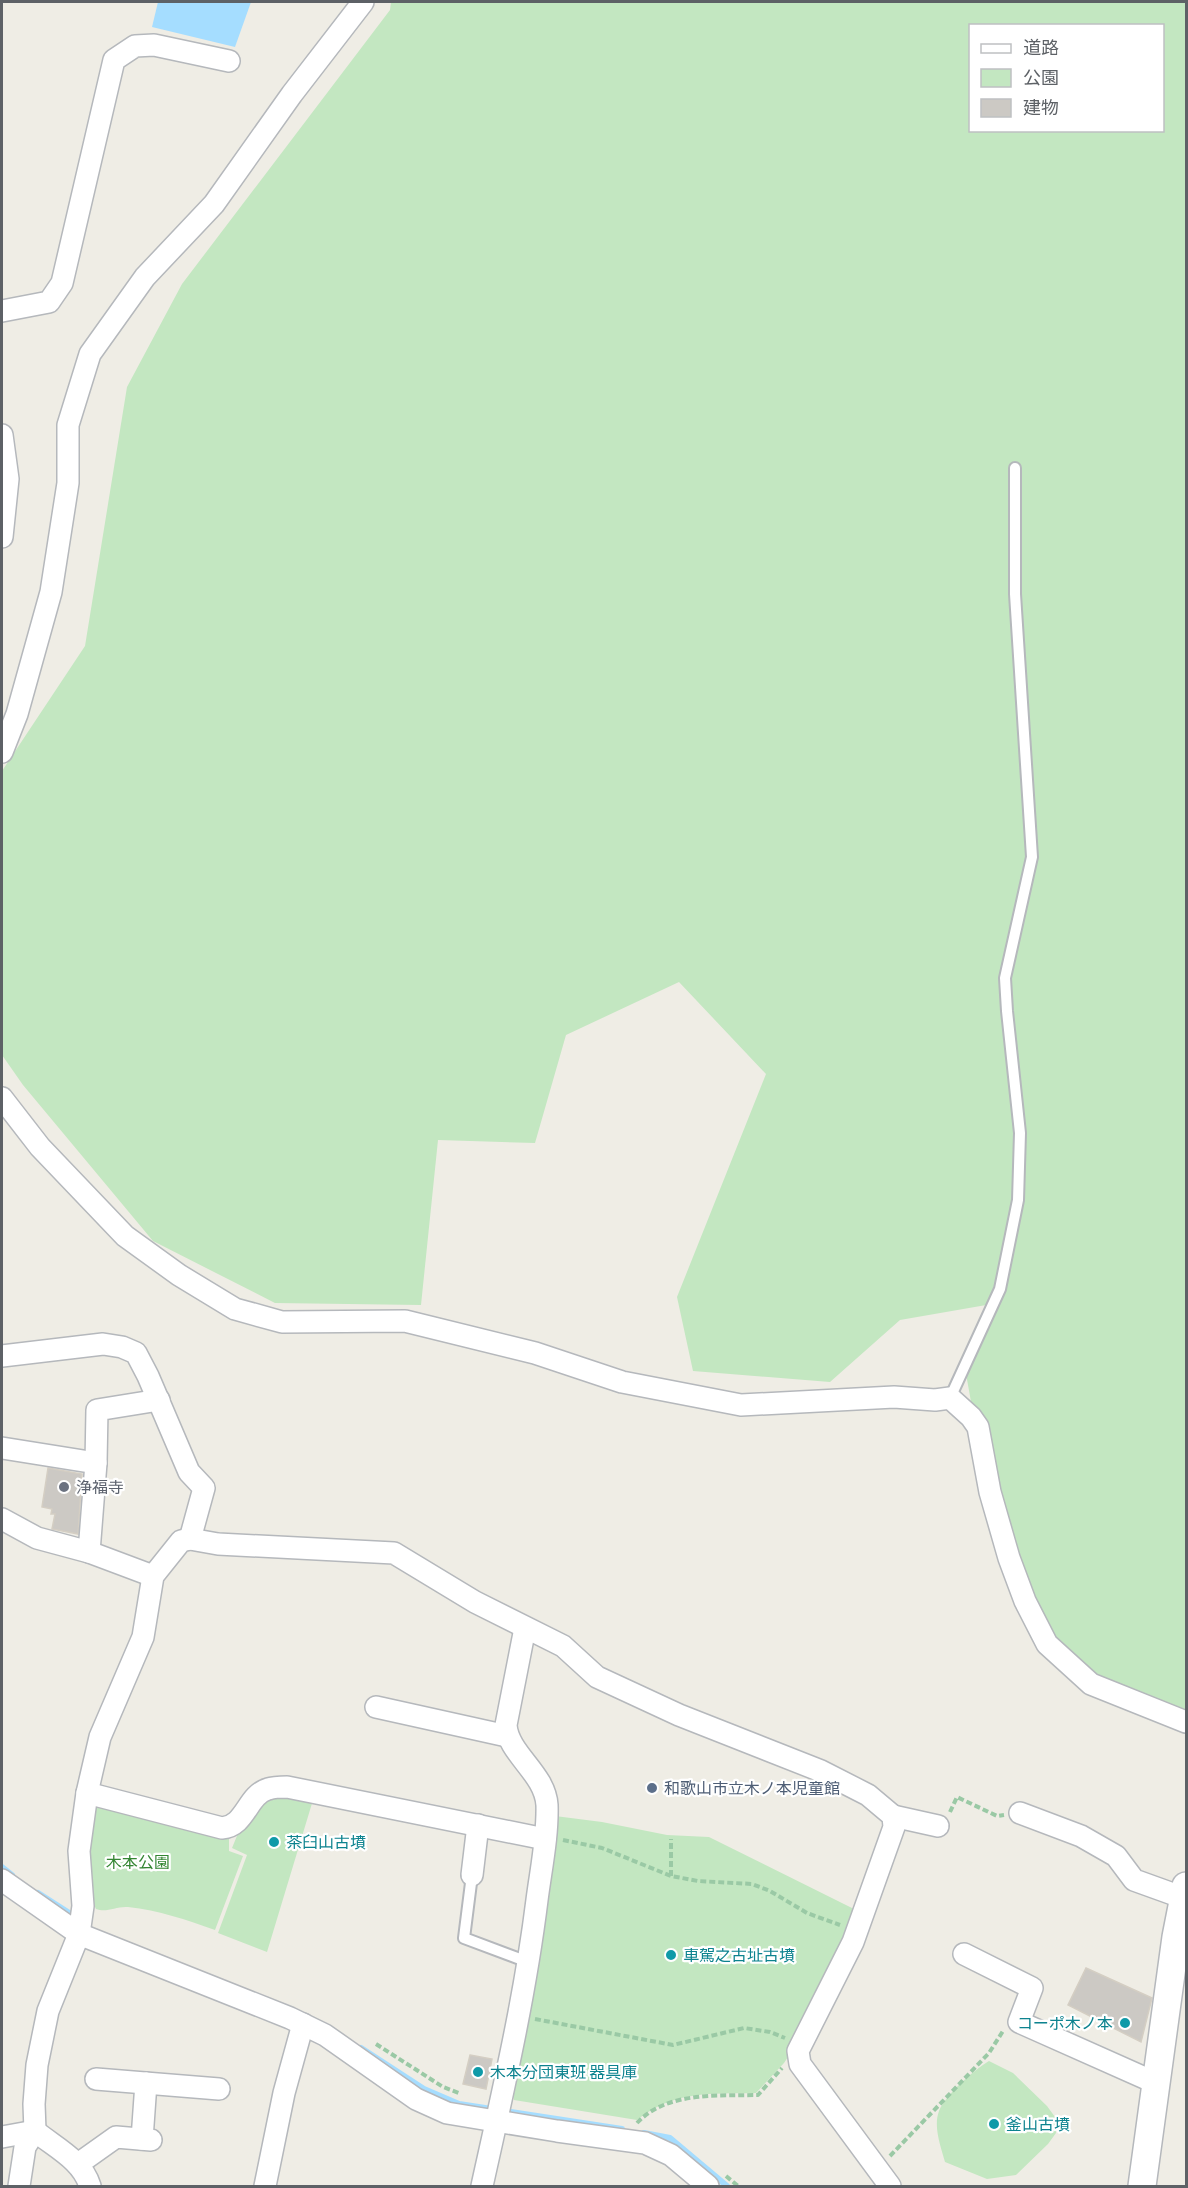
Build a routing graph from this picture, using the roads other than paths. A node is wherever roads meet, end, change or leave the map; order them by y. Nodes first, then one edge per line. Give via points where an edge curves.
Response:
1 (363, 2) edge
2 (229, 61) dead end
3 (2, 311) edge
4 (2, 435) edge
5 (1014, 468) dead end
6 (2, 537) edge
7 (2, 752) edge
8 (2, 1098) edge
9 (2, 1356) edge
10 (950, 1398) junction
11 (159, 1400) junction
12 (2, 1448) edge
13 (96, 1463) junction
14 (2, 1519) edge
15 (189, 1539) junction
16 (89, 1552) junction
17 (153, 1576) junction
18 (525, 1628) junction
19 (376, 1707) dead end
20 (1186, 1722) edge
21 (507, 1736) junction
22 (87, 1793) junction
23 (1020, 1813) road end
24 (893, 1816) junction
25 (478, 1825) junction
26 (938, 1826) road end
27 (545, 1839) junction
28 (472, 1875) joint
29 (2, 1880) edge
30 (1185, 1892) edge
31 (79, 1934) junction
32 (964, 1954) dead end
33 (528, 1962) junction
34 (303, 2024) junction
35 (96, 2079) dead end
36 (146, 2083) junction
37 (1156, 2083) junction
38 (219, 2089) dead end
39 (496, 2121) junction
40 (35, 2131) junction
41 (2, 2137) edge
42 (78, 2164) junction
43 (698, 2183) edge
44 (19, 2187) edge
45 (90, 2187) edge
46 (265, 2187) edge
47 (482, 2187) edge
48 (890, 2187) edge
49 (1142, 2187) edge

1 - 7 street via 214,204 145,278 90,354 68,425 68,483 51,592 17,714
2 - 3 street via 154,45 135,46 114,60 62,283 50,302
4 - 6 street via 8,479
5 - 10 lane via 1015,594 1032,857 1005,978 1020,1133 1018,1200 1000,1289
8 - 10 street via 40,1147 125,1236 235,1309 282,1322 405,1321 535,1353 622,1382 741,1405
9 - 11 street via 103,1344 122,1347 136,1353
10 - 20 street via 978,1427 990,1492 1010,1558 1025,1601 1047,1644 1091,1684
11 - 13 street via 97,1410
11 - 15 street via 189,1472 204,1488
12 - 13 street
13 - 16 street
14 - 16 street via 37,1538
15 - 17 street via 181,1541
15 - 18 street via 394,1553
16 - 17 street
17 - 22 street via 143,1637 100,1737
18 - 21 street
18 - 24 street via 562,1646 597,1677 688,1719 821,1771 868,1795
19 - 21 street
21 - 27 street via 540,1780 547,1803
22 - 25 street via 222,1828 236,1823 261,1792 288,1787
22 - 31 street via 79,1851 83,1906
23 - 30 street via 1081,1836 1116,1856 1134,1880
24 - 26 street
24 - 48 street via 894,1827 857,1931 800,2048 800,2064
25 - 27 street
25 - 28 street
27 - 33 street
28 - 33 lane via 464,1938
29 - 31 street
30 - 37 street
31 - 34 street
31 - 40 street via 48,2011 37,2065
32 - 37 street via 1032,1988 1019,2022
33 - 39 street
34 - 39 street via 325,2035 416,2099 447,2113
34 - 46 street
35 - 36 street
36 - 38 street
36 - 42 street via 147,2140 116,2137
37 - 49 street
39 - 43 street via 645,2143 671,2155
39 - 47 street
40 - 41 street
40 - 42 street
40 - 44 street via 25,2147
42 - 45 street

